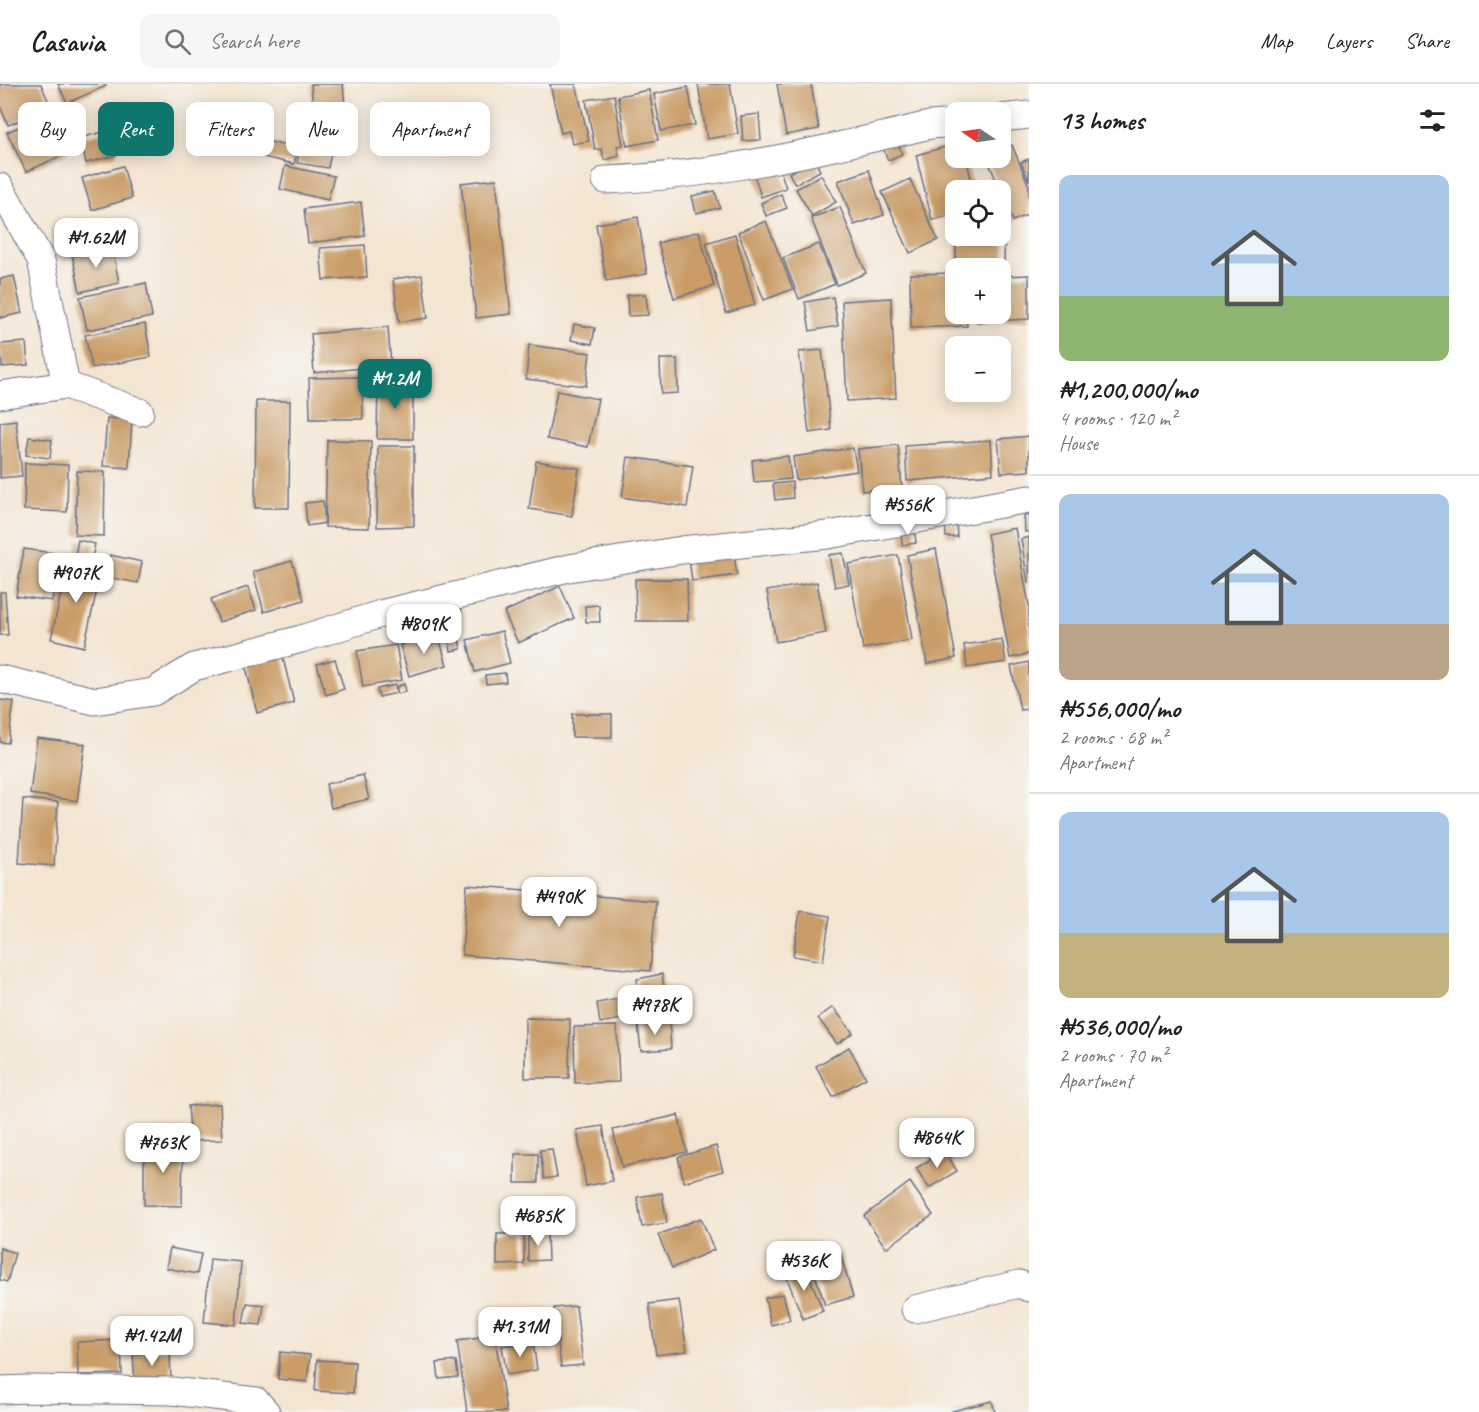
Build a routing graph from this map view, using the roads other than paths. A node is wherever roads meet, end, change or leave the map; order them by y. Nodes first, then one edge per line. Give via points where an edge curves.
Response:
1 (1029, 115) edge
2 (1011, 117) edge
3 (945, 124) edge
4 (606, 180) dead end
5 (0, 186) edge
6 (66, 385) junction
7 (0, 395) edge
8 (140, 412) dead end
9 (1029, 499) edge
10 (0, 679) edge
11 (1029, 1288) edge
12 (915, 1309) dead end
13 (0, 1390) edge
14 (266, 1412) edge

1 - 2 street
3 - 4 street via 766,163 655,179
5 - 6 street via 41,260
6 - 7 street
6 - 8 street
9 - 10 street via 828,535 682,550 569,568 384,613 194,667 153,692 95,701
11 - 12 street via 1019,1284
13 - 14 street via 172,1391 256,1401

